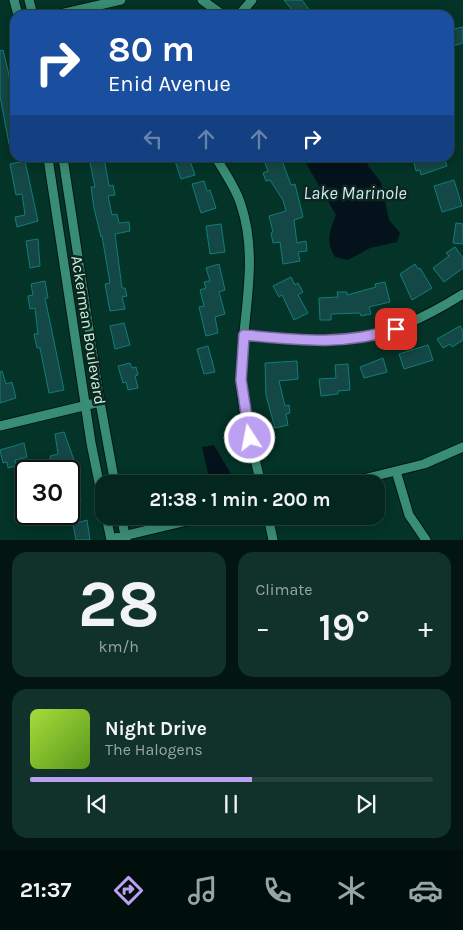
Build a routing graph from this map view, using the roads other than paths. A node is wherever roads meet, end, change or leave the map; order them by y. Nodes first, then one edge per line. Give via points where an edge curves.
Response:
1 (121, 0) edge
2 (202, 0) edge
3 (252, 0) edge
4 (78, 10) edge
5 (216, 10) edge
6 (243, 10) edge
7 (49, 162) edge
8 (64, 162) edge
9 (218, 162) edge
10 (463, 294) edge
11 (244, 335) junction
12 (100, 402) junction
13 (85, 406) junction
14 (0, 426) edge
15 (463, 447) edge
16 (396, 471) junction
17 (98, 475) edge
18 (113, 475) edge
19 (259, 475) edge
20 (380, 475) edge
21 (108, 525) edge
22 (124, 525) edge
23 (174, 525) edge
24 (270, 525) edge
25 (126, 538) edge
26 (111, 540) edge
27 (273, 540) edge
28 (426, 540) edge

1 - 4 street
2 - 5 street
3 - 6 street
7 - 13 street, Ackerman Boulevard
8 - 12 street, Ackerman Boulevard
9 - 11 street via 236,191 247,226 249,281
10 - 11 street via 420,319 357,339 312,342
11 - 19 street via 243,400
12 - 13 street
12 - 18 street, Ackerman Boulevard
13 - 14 street
13 - 17 street, Ackerman Boulevard
15 - 16 street
16 - 20 street
16 - 28 street via 409,515
21 - 26 street
22 - 25 street
23 - 25 street
24 - 27 street
25 - 26 street

